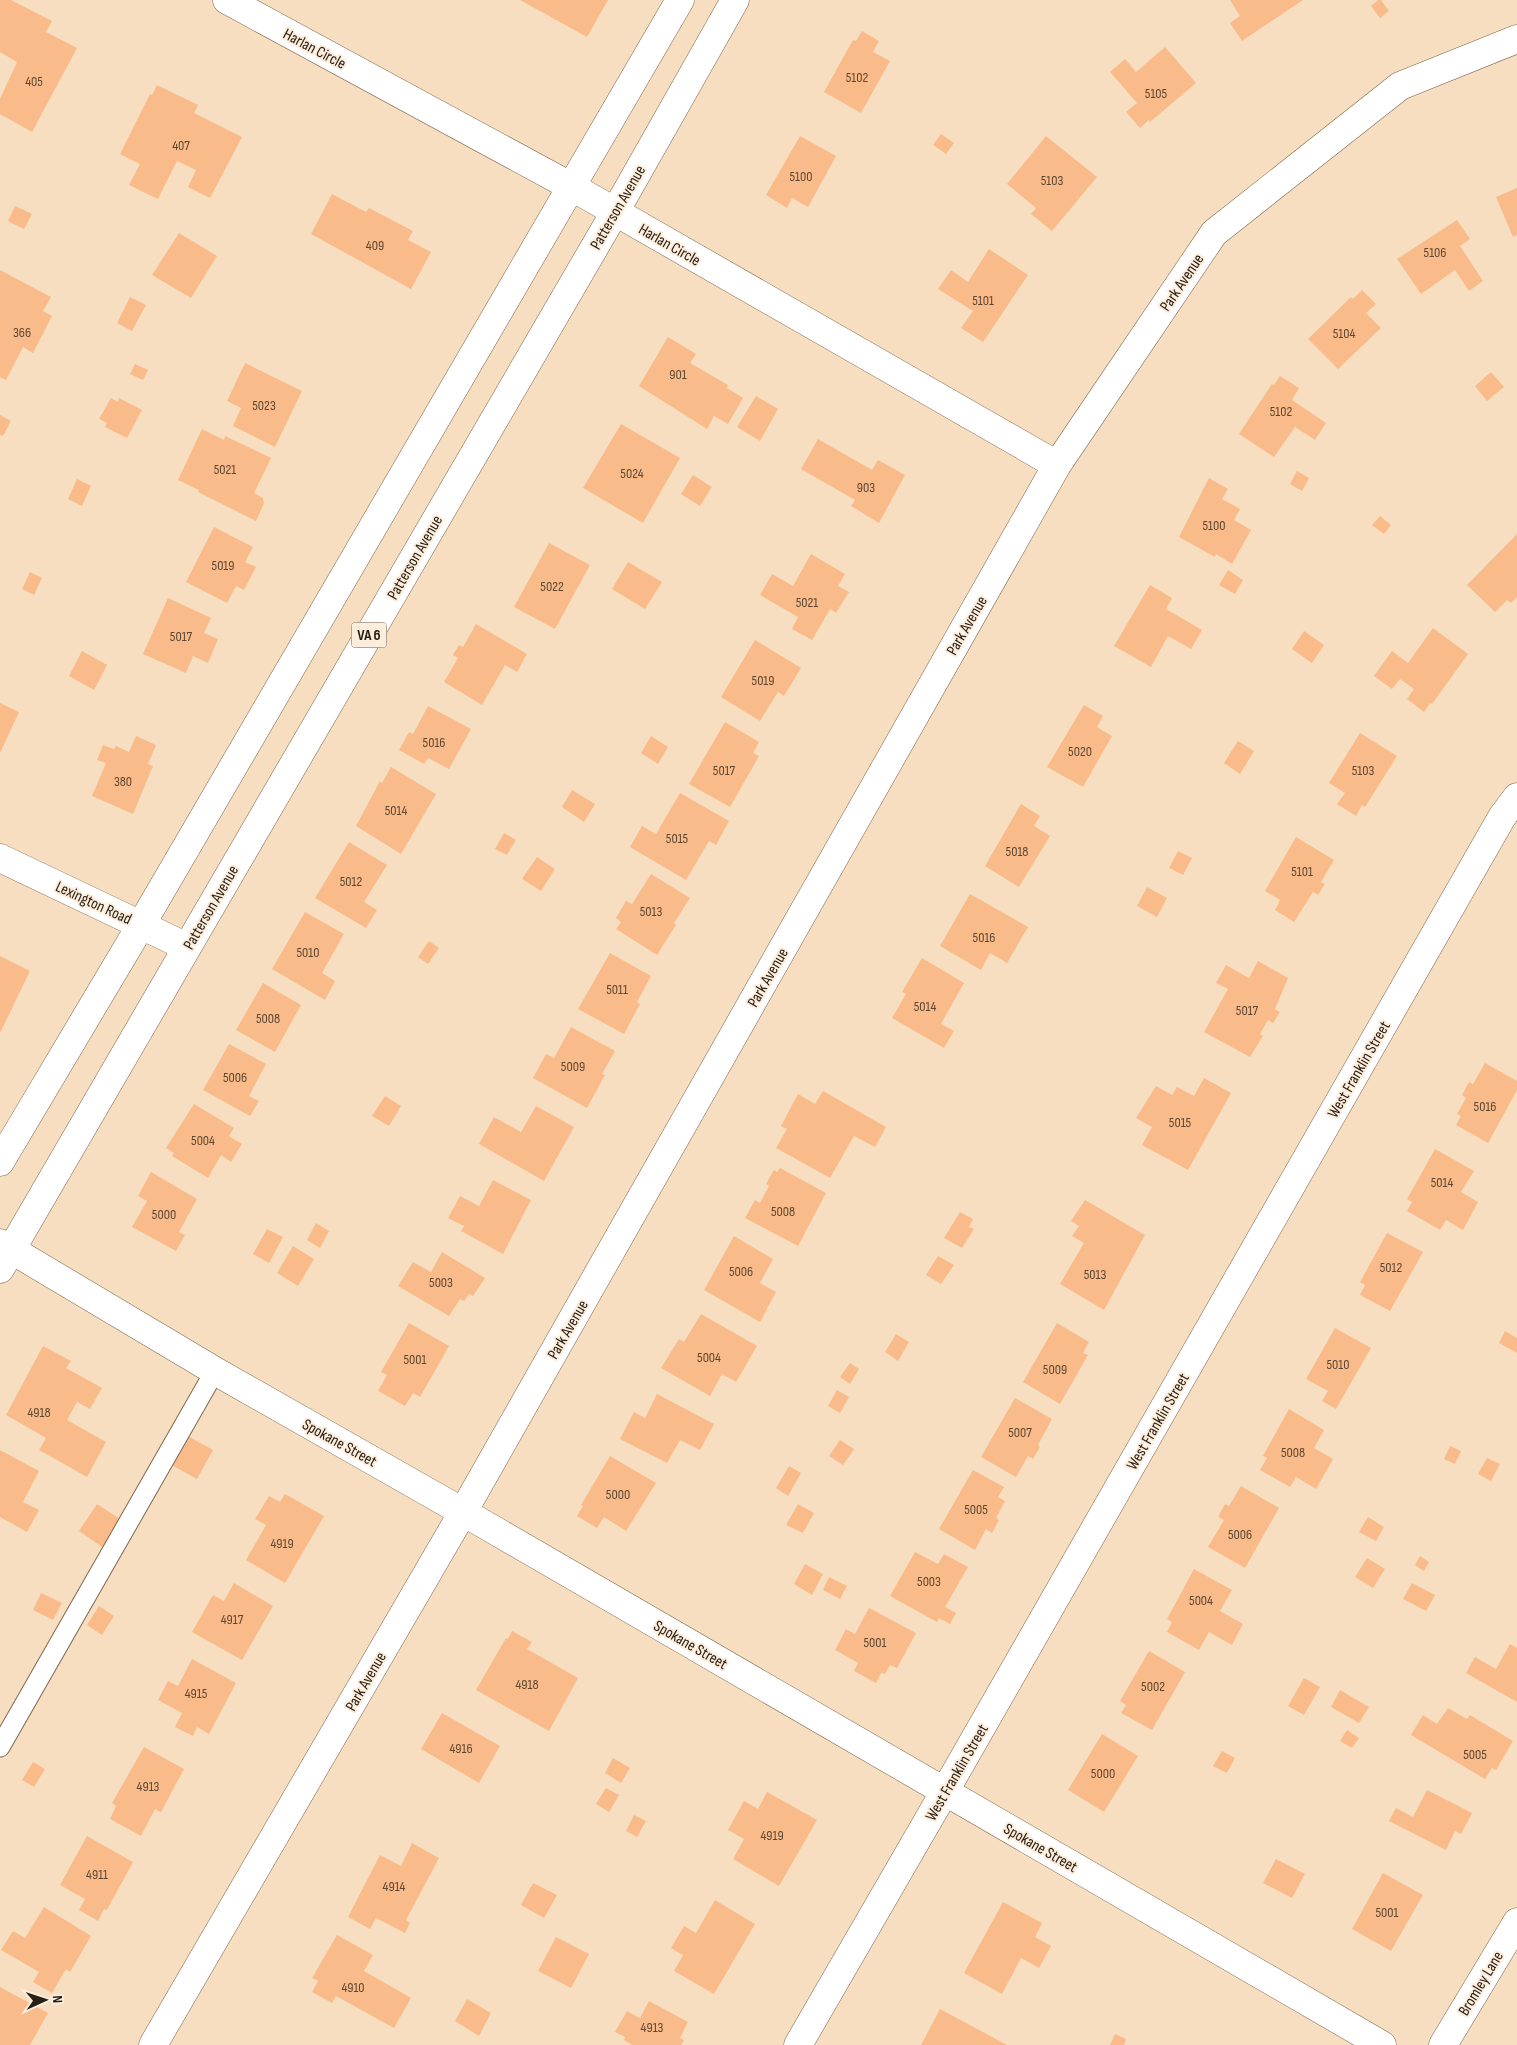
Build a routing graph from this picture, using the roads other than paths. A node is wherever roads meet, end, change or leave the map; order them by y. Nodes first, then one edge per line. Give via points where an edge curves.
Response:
1 (227, 0) edge
2 (680, 0) edge
3 (735, 0) edge
4 (1517, 39) edge
5 (572, 187) junction
6 (615, 212) junction
7 (1057, 465) junction
8 (1517, 797) edge
9 (0, 858) edge
10 (141, 925) junction
11 (187, 948) junction
12 (0, 1162) edge
13 (4, 1253) edge
14 (215, 1371) junction
15 (463, 1512) junction
16 (0, 1747) edge
17 (945, 1792) junction
18 (1517, 1922) edge
19 (153, 2045) edge
20 (798, 2045) edge
21 (1382, 2045) edge
22 (1443, 2045) edge

1 - 5 street, Harlan Circle
2 - 5 street
3 - 6 street, Patterson Avenue / VA 6
4 - 7 street, Park Avenue via 1400,86 1214,233
5 - 6 street, Harlan Circle
5 - 10 street
6 - 7 street, Harlan Circle
6 - 11 street, Patterson Avenue / VA 6
7 - 15 street, Park Avenue
8 - 17 street, West Franklin Street via 1497,825
9 - 10 street, Lexington Road
10 - 11 street, Lexington Road
10 - 12 street
11 - 13 street, Patterson Avenue / VA 6
13 - 14 street, Spokane Street
14 - 15 street, Spokane Street
14 - 16 lane
15 - 17 street, Spokane Street
15 - 19 street, Park Avenue
17 - 20 street, West Franklin Street
17 - 21 street, Spokane Street
18 - 22 street, Bromley Lane

